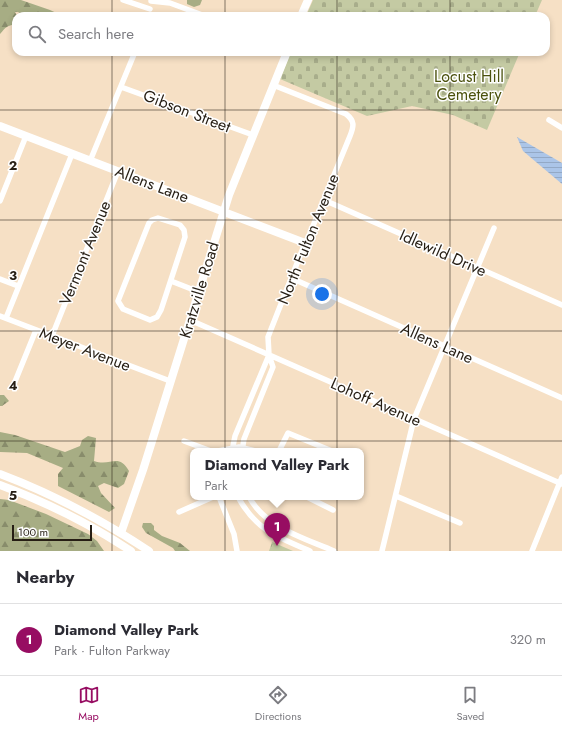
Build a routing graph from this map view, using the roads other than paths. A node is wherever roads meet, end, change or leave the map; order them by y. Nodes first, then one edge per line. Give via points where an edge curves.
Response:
1 (123, 0) edge
2 (308, 0) edge
3 (151, 1) edge
4 (150, 9) junction
5 (149, 12) edge
6 (194, 12) edge
7 (303, 12) edge
8 (133, 56) edge
9 (285, 56) edge
10 (274, 85) junction
11 (121, 87) junction
12 (550, 120) dead end
13 (0, 126) edge
14 (562, 128) edge
15 (253, 135) junction
16 (26, 136) junction
17 (72, 154) junction
18 (90, 161) junction
19 (118, 171) junction
20 (324, 200) junction
21 (0, 201) edge
22 (224, 211) junction
23 (494, 228) dead end
24 (305, 243) junction
25 (477, 268) junction
26 (291, 278) junction
27 (0, 279) edge
28 (171, 281) junction
29 (18, 286) junction
30 (198, 292) junction
31 (562, 305) edge
32 (3, 317) edge
33 (190, 320) junction
34 (36, 330) junction
35 (52, 336) junction
36 (444, 346) junction
37 (269, 355) junction
38 (170, 381) junction
39 (14, 384) dead end
40 (562, 398) edge
41 (414, 419) junction
42 (184, 441) dead end
43 (203, 448) edge
44 (232, 448) edge
45 (243, 448) edge
46 (280, 448) edge
47 (325, 448) edge
48 (0, 474) edge
49 (562, 477) edge
50 (561, 484) edge
51 (0, 485) edge
52 (396, 496) junction
53 (206, 500) edge
54 (220, 500) edge
55 (240, 500) edge
56 (251, 500) edge
57 (313, 500) edge
58 (333, 510) dead end
59 (179, 512) dead end
60 (460, 523) dead end
61 (121, 533) junction
62 (118, 542) junction
63 (115, 551) edge
64 (131, 551) edge
65 (149, 551) edge
66 (237, 551) edge
67 (310, 551) edge
68 (334, 551) edge
69 (382, 551) edge
70 (532, 551) edge

1 - 4 street
2 - 7 main road
3 - 4 street
3 - 6 street via 170,3
4 - 5 street
8 - 11 street
9 - 10 main road, Kratzville Road
10 - 15 main road, Kratzville Road
10 - 20 street, North Fulton Avenue via 352,118 354,124 350,136
11 - 15 street, Gibson Street
11 - 18 street
12 - 14 street
13 - 16 main road, Allens Lane
15 - 22 main road, Kratzville Road
16 - 17 main road, Allens Lane
16 - 21 street
17 - 18 main road, Allens Lane
17 - 29 street
18 - 19 main road, Allens Lane
19 - 22 main road, Allens Lane
19 - 35 street, Vermont Avenue
20 - 24 street, North Fulton Avenue
20 - 25 street, Idlewild Drive
22 - 24 main road, Allens Lane
22 - 30 main road, Kratzville Road
23 - 25 street
24 - 26 street, North Fulton Avenue
25 - 31 street, Idlewild Drive
25 - 36 street
26 - 36 street, Allens Lane
26 - 37 street, North Fulton Avenue via 268,337
27 - 29 street
28 - 28 street via 185,237 184,230 180,225 156,218 149,223 119,299 121,308 154,319 159,314
28 - 30 street
29 - 32 street
30 - 33 main road, Kratzville Road
32 - 34 street, Meyer Avenue
33 - 37 street, Lohoff Avenue
33 - 38 main road, Kratzville Road
34 - 35 street, Meyer Avenue
34 - 39 street
35 - 38 street, Meyer Avenue
36 - 40 street, Allens Lane
36 - 41 street
37 - 41 street, Lohoff Avenue
37 - 44 street
37 - 45 street, North Fulton Avenue via 273,368
38 - 61 main road, Kratzville Road
41 - 50 street, Lohoff Avenue
41 - 52 street
42 - 43 street
46 - 47 street via 288,433
48 - 61 main road via 70,504
49 - 50 street
50 - 70 street
51 - 62 main road via 73,517
52 - 60 street
52 - 69 street
53 - 59 street
54 - 66 street via 234,534
55 - 67 street via 260,526
56 - 68 street via 261,514 275,524
57 - 58 street
61 - 62 main road, Kratzville Road
61 - 65 main road
62 - 63 main road, Kratzville Road
62 - 64 main road

